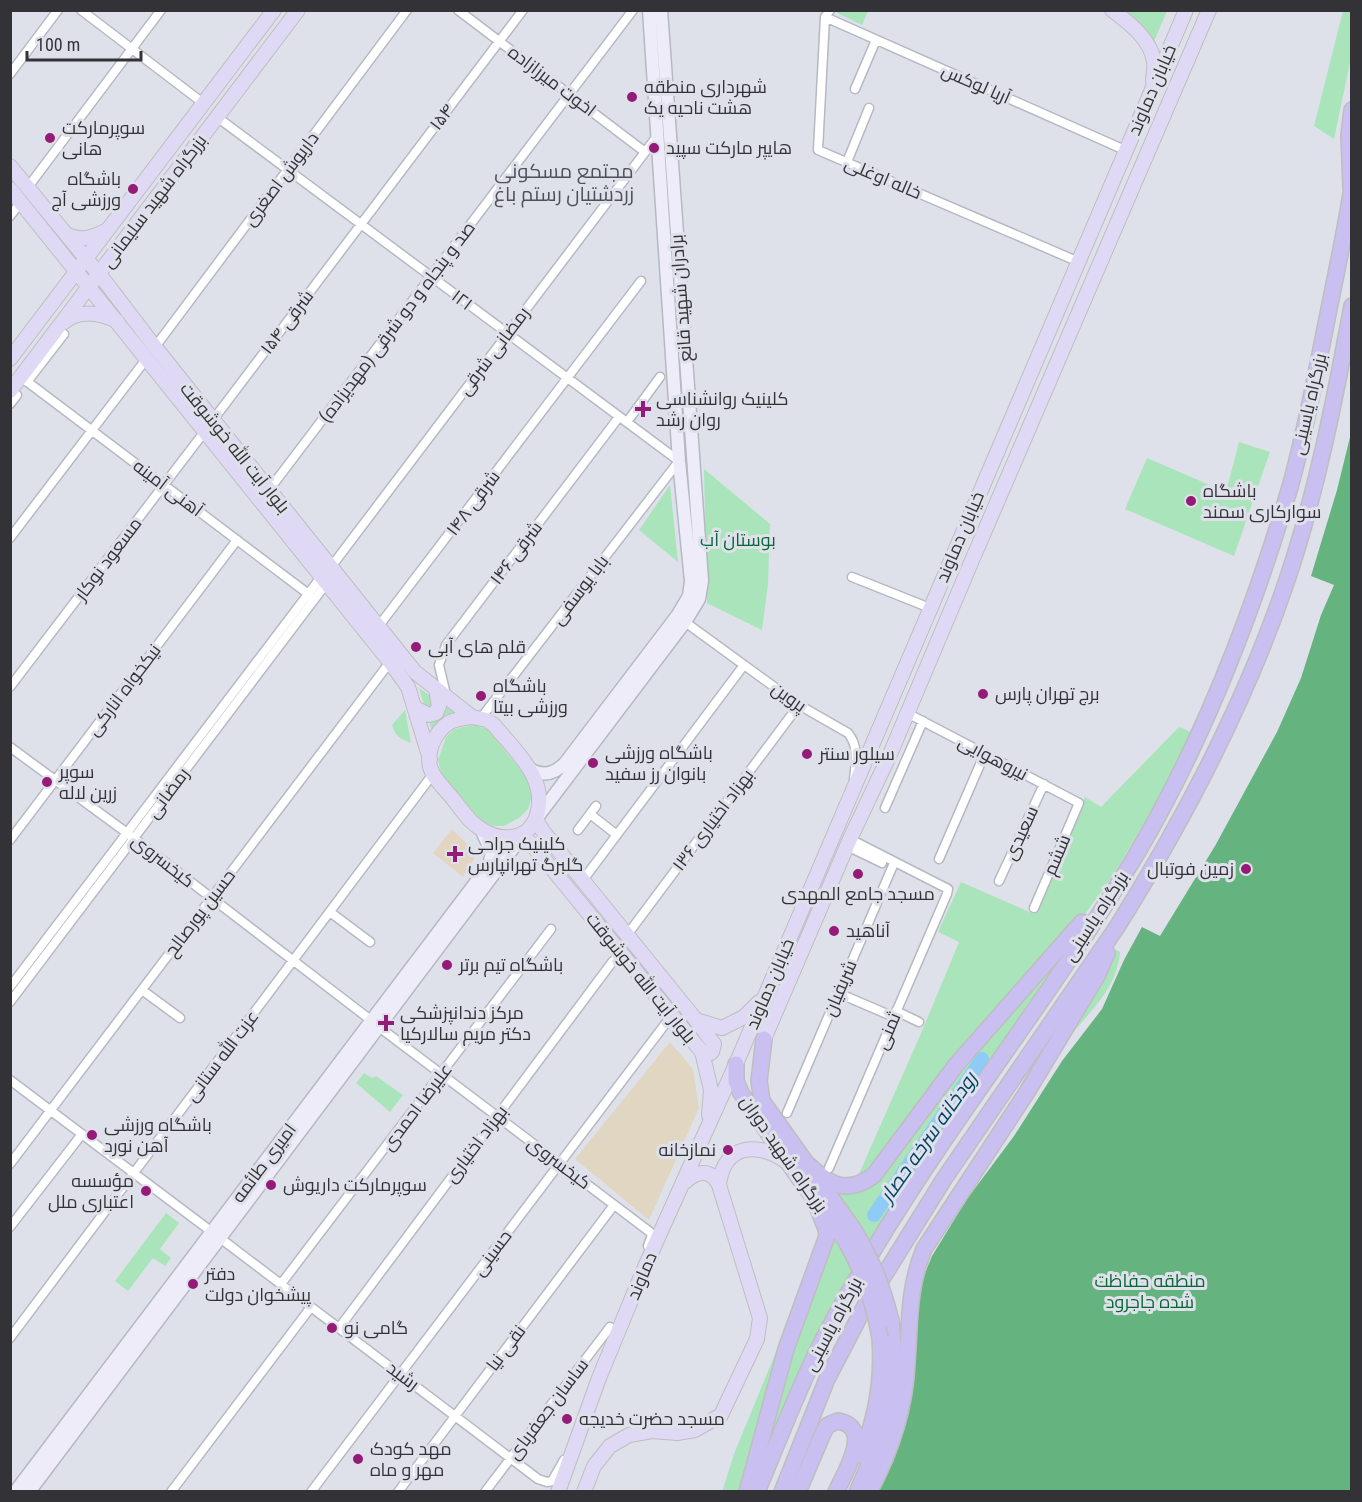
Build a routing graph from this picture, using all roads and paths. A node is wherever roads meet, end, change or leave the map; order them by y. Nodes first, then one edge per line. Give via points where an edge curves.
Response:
1 (58, 10) edge
2 (81, 10) edge
3 (161, 10) edge
4 (274, 10) edge
5 (298, 10) edge
6 (407, 10) edge
7 (523, 10) edge
8 (633, 10) edge
9 (649, 10) edge
10 (661, 10) edge
11 (1112, 10) edge
12 (1186, 10) edge
13 (1209, 10) edge
14 (462, 12) edge
15 (828, 14) edge
16 (876, 40) junction
17 (499, 42) junction
18 (131, 49) junction
19 (10, 74) edge
20 (855, 89) dead end
21 (1152, 91) junction
22 (569, 94) junction
23 (203, 103) junction
24 (870, 108) dead end
25 (1352, 110) edge
26 (217, 117) junction
27 (664, 134) junction
28 (1126, 151) junction
29 (645, 152) junction
30 (847, 162) junction
31 (10, 166) edge
32 (287, 170) junction
33 (28, 187) junction
34 (1352, 188) edge
35 (10, 189) edge
36 (21, 202) junction
37 (10, 216) edge
38 (360, 224) junction
39 (109, 229) junction
40 (67, 236) junction
41 (87, 259) junction
42 (1078, 262) junction
43 (76, 272) junction
44 (99, 274) junction
45 (431, 277) junction
46 (641, 281) dead end
47 (90, 287) junction
48 (1352, 306) edge
49 (118, 321) junction
50 (62, 329) junction
51 (507, 333) junction
52 (151, 353) junction
53 (10, 359) edge
54 (660, 377) dead end
55 (568, 378) junction
56 (24, 380) junction
57 (14, 393) edge
58 (10, 404) edge
59 (623, 419) junction
60 (209, 426) junction
61 (92, 430) junction
62 (692, 458) junction
63 (678, 461) junction
64 (164, 485) junction
65 (269, 490) junction
66 (10, 538) edge
67 (237, 540) junction
68 (326, 576) junction
69 (852, 577) dead end
70 (311, 596) junction
71 (930, 608) junction
72 (685, 622) junction
73 (378, 627) junction
74 (390, 662) junction
75 (744, 665) junction
76 (10, 687) edge
77 (436, 689) junction
78 (448, 698) junction
79 (799, 705) junction
80 (415, 708) junction
81 (909, 708) junction
82 (477, 718) junction
83 (923, 721) junction
84 (872, 744) junction
85 (10, 747) edge
86 (985, 753) junction
87 (430, 759) junction
88 (531, 770) junction
89 (433, 774) junction
90 (55, 781) junction
91 (1044, 784) junction
92 (852, 790) junction
93 (1079, 803) joint
94 (596, 806) dead end
95 (885, 808) dead end
96 (590, 814) junction
97 (536, 819) junction
98 (481, 829) junction
99 (578, 830) dead end
100 (522, 835) junction
101 (617, 835) junction
102 (130, 836) junction
103 (10, 840) edge
104 (848, 843) junction
105 (492, 853) junction
106 (509, 854) junction
107 (1137, 854) junction
108 (939, 859) dead end
109 (892, 865) junction
110 (583, 880) junction
111 (999, 881) dead end
112 (210, 898) junction
113 (1034, 908) dead end
114 (330, 912) junction
115 (1117, 927) junction
116 (551, 929) dead end
117 (627, 935) junction
118 (370, 942) dead end
119 (293, 961) junction
120 (613, 961) dead end
121 (10, 987) edge
122 (142, 990) junction
123 (838, 993) junction
124 (763, 999) junction
125 (10, 1002) edge
126 (672, 1014) junction
127 (895, 1014) junction
128 (180, 1018) dead end
129 (696, 1020) junction
130 (919, 1022) dead end
131 (375, 1024) junction
132 (764, 1039) joint
133 (702, 1052) junction
134 (736, 1064) junction
135 (442, 1075) junction
136 (12, 1083) edge
137 (51, 1110) junction
138 (787, 1113) dead end
139 (497, 1116) junction
140 (82, 1134) junction
141 (703, 1139) junction
142 (803, 1160) junction
143 (10, 1164) edge
144 (560, 1164) junction
145 (829, 1168) dead end
146 (134, 1173) junction
147 (799, 1178) junction
148 (683, 1183) junction
149 (719, 1185) junction
150 (812, 1194) junction
151 (614, 1205) junction
152 (10, 1227) edge
153 (216, 1235) junction
154 (850, 1235) junction
155 (645, 1269) junction
156 (281, 1284) junction
157 (311, 1307) junction
158 (610, 1327) dead end
159 (339, 1328) junction
160 (10, 1338) edge
161 (400, 1374) junction
162 (455, 1415) junction
163 (575, 1443) junction
164 (511, 1458) junction
165 (15, 1491) edge
166 (29, 1491) edge
167 (171, 1491) edge
168 (311, 1491) edge
169 (398, 1491) edge
170 (485, 1491) edge
171 (558, 1491) edge
172 (585, 1491) edge
173 (747, 1491) edge
174 (757, 1491) edge
175 (782, 1491) edge
176 (798, 1491) edge
177 (839, 1491) edge
178 (857, 1491) edge
179 (869, 1491) edge

1 - 19 street
2 - 18 street
3 - 18 street
4 - 23 main road, بزرگراه شهید سلیمانی
5 - 26 main road, بزرگراه شهید سلیمانی
6 - 32 street, داریوش اصغری
7 - 17 street, ۱۵۴
8 - 22 street, صد و پنجاه و دو شرقی (مهدیزاده)
9 - 27 main road, برادران شهید قانع
10 - 27 main road, برادران شهید قانع
11 - 21 main road via 1145,40 1154,61
12 - 21 main road, خیابان دماوند
13 - 81 main road, خیابان دماوند
14 - 17 street, اخوت میرزازاده
15 - 16 street, آریا لوکس
15 - 30 street, خاله اوغلی via 818,150
16 - 20 street
16 - 28 street, آریا لوکس
17 - 22 street, اخوت میرزازاده
17 - 38 street, ۱۵۴
18 - 23 street
18 - 33 street
21 - 28 main road, خیابان دماوند
22 - 29 street, اخوت میرزازاده
22 - 45 street, صد و پنجاه و دو شرقی (مهدیزاده)
23 - 39 main road, بزرگراه شهید سلیمانی
24 - 30 street
25 - 34 highway, بزرگراه یاسینی
26 - 32 street, ۱۲۱
26 - 44 main road, بزرگراه شهید سلیمانی
27 - 29 street, رمضانی شرقی
27 - 62 main road, برادران شهید قانع
27 - 63 main road, برادران شهید قانع
28 - 42 main road, خیابان دماوند
29 - 51 street, رمضانی شرقی
30 - 42 street, خاله اوغلی
31 - 33 main road, بلوار آیت الله خوشوقت
32 - 38 street, ۱۲۱
32 - 52 street, داریوش اصغری
33 - 40 main road, بلوار آیت الله خوشوقت
34 - 107 highway, بزرگراه یاسینی via 1312,394 1291,484 1264,568 1243,631 1196,741
35 - 36 main road, بلوار آیت الله خوشوقت
36 - 37 street
36 - 43 main road, بلوار آیت الله خوشوقت
38 - 45 street, ۱۲۱
38 - 60 street, ۱۵۴ شرقی
39 - 40 main road via 92,238 79,240
39 - 41 main road, بزرگراه شهید سلیمانی
40 - 41 main road, بلوار آیت الله خوشوقت
41 - 43 main road, بزرگراه شهید سلیمانی
41 - 44 main road, بلوار آیت الله خوشوقت
42 - 71 main road, خیابان دماوند
43 - 47 main road, بلوار آیت الله خوشوقت
43 - 53 main road, بزرگراه شهید سلیمانی
44 - 47 main road, بزرگراه شهید سلیمانی
44 - 52 main road, بلوار آیت الله خوشوقت
45 - 51 street, ۱۲۱
45 - 65 street, صد و پنجاه و دو شرقی (مهدیزاده)
46 - 55 street, ۱۴۸ شرقی
47 - 49 main road, بلوار آیت الله خوشوقت
47 - 50 main road, بزرگراه شهید سلیمانی
48 - 115 highway, بزرگراه یاسینی via 1312,491 1287,580 1264,642 1217,751
49 - 50 main road via 86,313 68,319
49 - 52 main road, بلوار آیت الله خوشوقت
50 - 56 main road, بزرگراه شهید سلیمانی
51 - 55 street, ۱۲۱
51 - 68 street, رمضانی شرقی
52 - 60 main road, بلوار آیت الله خوشوقت
52 - 61 street, داریوش اصغری
54 - 59 street, ۱۴۶ شرقی
55 - 59 street, ۱۲۱
55 - 73 street, ۱۴۸ شرقی
56 - 57 main road, بزرگراه شهید سلیمانی
56 - 61 street, آهنی آمینه
57 - 58 street
59 - 63 street, ۱۲۱
59 - 78 street, ۱۴۶ شرقی via 446,645 440,665
60 - 64 street, مسعود نوکار
60 - 65 main road, بلوار آیت الله خوشوقت
60 - 68 main road, بلوار آیت الله خوشوقت
61 - 64 street, آهنی آمینه
61 - 66 street, داریوش اصغری
62 - 63 street
62 - 72 main road, برادران شهید قانع via 702,581 699,599
63 - 82 street, بابا یوسفی
63 - 88 main road, برادران شهید قانع via 691,581 689,596 567,762 544,775
64 - 67 street, آهنی آمینه
64 - 76 street, مسعود نوکار
65 - 68 main road, بلوار آیت الله خوشوقت
67 - 70 street, آهنی آمینه
67 - 90 street, نیکخواه انارکی
68 - 70 street, رمضانی
68 - 73 main road, بلوار آیت الله خوشوقت
68 - 74 main road, بلوار آیت الله خوشوقت
69 - 71 street
70 - 102 street, رمضانی
71 - 84 main road, خیابان دماوند
72 - 75 street, پروین
72 - 97 main road, برادران شهید قانع
73 - 77 main road, بلوار آیت الله خوشوقت via 419,677
74 - 80 main road, بلوار آیت الله خوشوقت via 408,687
74 - 112 street, حسین پورصالح
75 - 79 street, پروین
75 - 101 street
77 - 78 main road, بلوار آیت الله خوشوقت
77 - 80 main road via 436,713 429,715
78 - 82 main road, بلوار آیت الله خوشوقت
79 - 92 street, پروین via 853,739 856,758
79 - 117 street, بهزاد اختیاری ۱۳۶
80 - 87 main road, بلوار آیت الله خوشوقت
81 - 83 street, نیروهوایی
81 - 84 main road via 885,752 876,752
81 - 104 main road, خیابان دماوند
82 - 87 main road via 456,720 441,730 431,746
82 - 88 main road via 494,726
83 - 86 street, نیروهوایی
83 - 95 street
84 - 92 main road, خیابان دماوند
85 - 90 street, کیخسروی
86 - 91 street, نیروهوایی
86 - 108 street
87 - 89 main road
88 - 97 main road via 540,796
89 - 98 main road
89 - 114 street, عزت الله ستانی
90 - 102 street, کیخسروی
90 - 103 street, نیکخواه انارکی
91 - 93 street, نیروهوایی
91 - 111 street, سعیدی
92 - 124 main road, خیابان دماوند
93 - 113 street, ششم
94 - 96 street
96 - 99 street
96 - 101 street
97 - 100 main road
97 - 110 main road, بلوار آیت الله خوشوقت
98 - 100 main road via 500,837
98 - 105 main road
100 - 106 main road, امیری طائمه
100 - 126 main road, بلوار آیت الله خوشوقت
101 - 110 street
102 - 112 street, کیخسروی
102 - 121 street, رمضانی
102 - 125 street, رمضانی
104 - 109 street
104 - 132 main road, خیابان دماوند
105 - 106 main road via 501,844
105 - 131 main road, امیری طائمه via 489,865
106 - 131 main road, امیری طائمه
107 - 142 highway via 1066,942 956,1065 874,1175 859,1185 839,1186
107 - 174 highway, بزرگراه یاسینی via 875,1247 808,1370
109 - 123 street, شریفیان
109 - 127 street, ثمنی via 948,889
110 - 117 main road, بلوار آیت الله خوشوقت
112 - 119 street, کیخسروی
112 - 122 street, حسین پورصالح
114 - 118 street
114 - 119 street, عزت الله ستانی
115 - 175 highway, بزرگراه یاسینی via 944,1179 865,1306 827,1379
115 - 179 highway via 1097,976 924,1249 911,1289 903,1401 895,1435
116 - 135 street, علیرضا احمدی
117 - 129 main road, بلوار آیت الله خوشوقت
119 - 131 street, کیخسروی
119 - 146 street, عزت الله ستانی
120 - 139 street, بهزاد اختیاری
122 - 128 street
122 - 137 street, حسین پورصالح
123 - 127 street
123 - 138 street, شریفیان
124 - 129 main road, بلوار آیت الله خوشوقت via 744,1017 722,1028
124 - 134 main road, خیابان دماوند
126 - 133 main road, بلوار آیت الله خوشوقت
126 - 144 street, حسینی
127 - 130 street
127 - 145 street, ثمنی
129 - 133 main road via 714,1044 712,1052
131 - 135 street, کیخسروی
131 - 153 main road, امیری طائمه
132 - 142 highway, بزرگراه شهید دوران via 759,1081 762,1101
133 - 141 main road, بلوار آیت الله خوشوقت via 711,1090
134 - 141 main road, دماوند
134 - 147 highway, بزرگراه شهید دوران via 735,1076 741,1093
135 - 139 street, کیخسروی
135 - 156 street, علیرضا احمدی
136 - 137 street, رشید
137 - 140 street, رشید
137 - 143 street, حسین پورصالح
139 - 144 street, کیخسروی
139 - 159 street, بهزاد اختیاری
140 - 146 street, رشید
140 - 152 street
141 - 148 main road, دماوند
142 - 154 highway, بزرگراه شهید دوران
144 - 151 street, کیخسروی
144 - 161 street, حسینی
146 - 153 street, رشید
146 - 160 street, عزت الله ستانی
147 - 149 main road via 787,1162 761,1148 752,1148 729,1160
147 - 150 highway, بزرگراه شهید دوران
148 - 149 main road via 705,1172 714,1176
148 - 155 main road, دماوند
149 - 172 main road via 760,1318 757,1339 721,1415 694,1430 629,1435 610,1446 594,1466
150 - 154 highway, بزرگراه شهید دوران
150 - 173 highway via 827,1236 786,1349
151 - 155 street, کیخسروی via 652,1233 643,1260
151 - 162 street, نقی نیا
153 - 156 street, رشید
153 - 165 main road, امیری طائمه
153 - 166 main road, امیری طائمه
154 - 177 highway, bridge via 870,1291 880,1338 881,1377 871,1428
154 - 178 highway, bridge via 872,1261 883,1291 891,1321 894,1365 889,1411
155 - 163 main road, دماوند
156 - 157 street, رشید
157 - 159 street, رشید
157 - 167 street
158 - 164 street, ساسان جعفربای
159 - 161 street, رشید
161 - 162 street, رشید
161 - 168 street, حسینی
162 - 164 street, رشید
162 - 169 street, نقی نیا
163 - 164 street, رشید via 552,1481 538,1479
163 - 171 main road, دماوند
164 - 170 street, ساسان جعفربای
176 - 177 highway via 824,1431 838,1421 853,1427 857,1440

